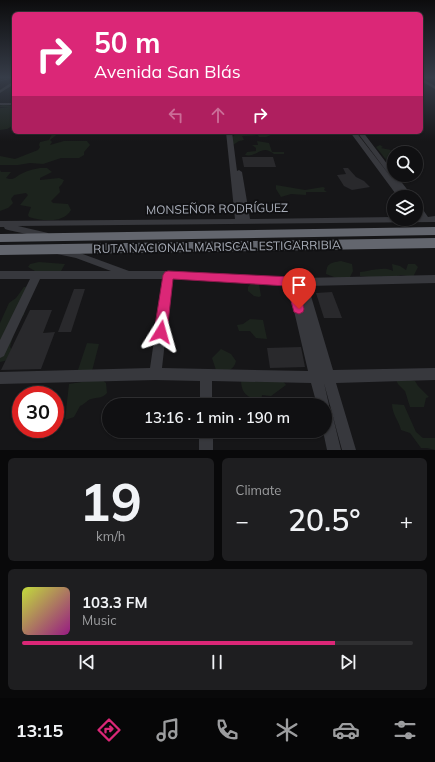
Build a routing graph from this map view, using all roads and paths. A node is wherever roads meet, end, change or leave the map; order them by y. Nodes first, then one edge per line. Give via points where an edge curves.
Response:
1 (0, 104) edge
2 (12, 104) edge
3 (229, 134) edge
4 (234, 134) edge
5 (355, 134) edge
6 (361, 134) edge
7 (383, 168) junction
8 (397, 190) edge
9 (403, 190) edge
10 (423, 218) edge
11 (387, 219) edge
12 (435, 219) edge
13 (242, 221) junction
14 (0, 225) edge
15 (435, 230) edge
16 (54, 237) junction
17 (0, 238) edge
18 (435, 243) edge
19 (0, 250) edge
20 (41, 250) junction
21 (0, 275) edge
22 (37, 275) junction
23 (131, 275) junction
24 (168, 275) junction
25 (435, 279) edge
26 (297, 282) junction
27 (0, 352) edge
28 (155, 374) junction
29 (435, 374) edge
30 (206, 375) junction
31 (329, 376) junction
32 (316, 377) junction
33 (0, 378) edge
34 (206, 398) edge
35 (321, 398) edge
36 (206, 438) edge
37 (331, 438) edge
38 (206, 450) edge
39 (334, 450) edge
40 (349, 450) edge

1 - 2 street
3 - 13 street
4 - 13 street
5 - 7 street
6 - 7 street
7 - 8 street
7 - 9 street
10 - 12 street, MONSEÑOR RODRÍGUEZ
11 - 13 street, MONSEÑOR RODRÍGUEZ
13 - 14 street, MONSEÑOR RODRÍGUEZ
14 - 16 street
15 - 16 highway, RUTA NACIONAL MARISCAL ESTIGARRIBIA
16 - 17 highway, RUTA NACIONAL MARISCAL ESTIGARRIBIA
18 - 20 highway, RUTA NACIONAL MARISCAL ESTIGARRIBIA
19 - 20 highway, RUTA NACIONAL MARISCAL ESTIGARRIBIA
20 - 23 street via 77,255
21 - 22 street
22 - 23 street
22 - 27 street
23 - 24 street
24 - 26 street
24 - 28 street
25 - 26 street
26 - 31 street
26 - 32 street
28 - 30 street
28 - 33 street
29 - 31 street
30 - 32 street
30 - 34 street
31 - 32 street
31 - 40 street
32 - 35 street
36 - 38 street
37 - 39 street

